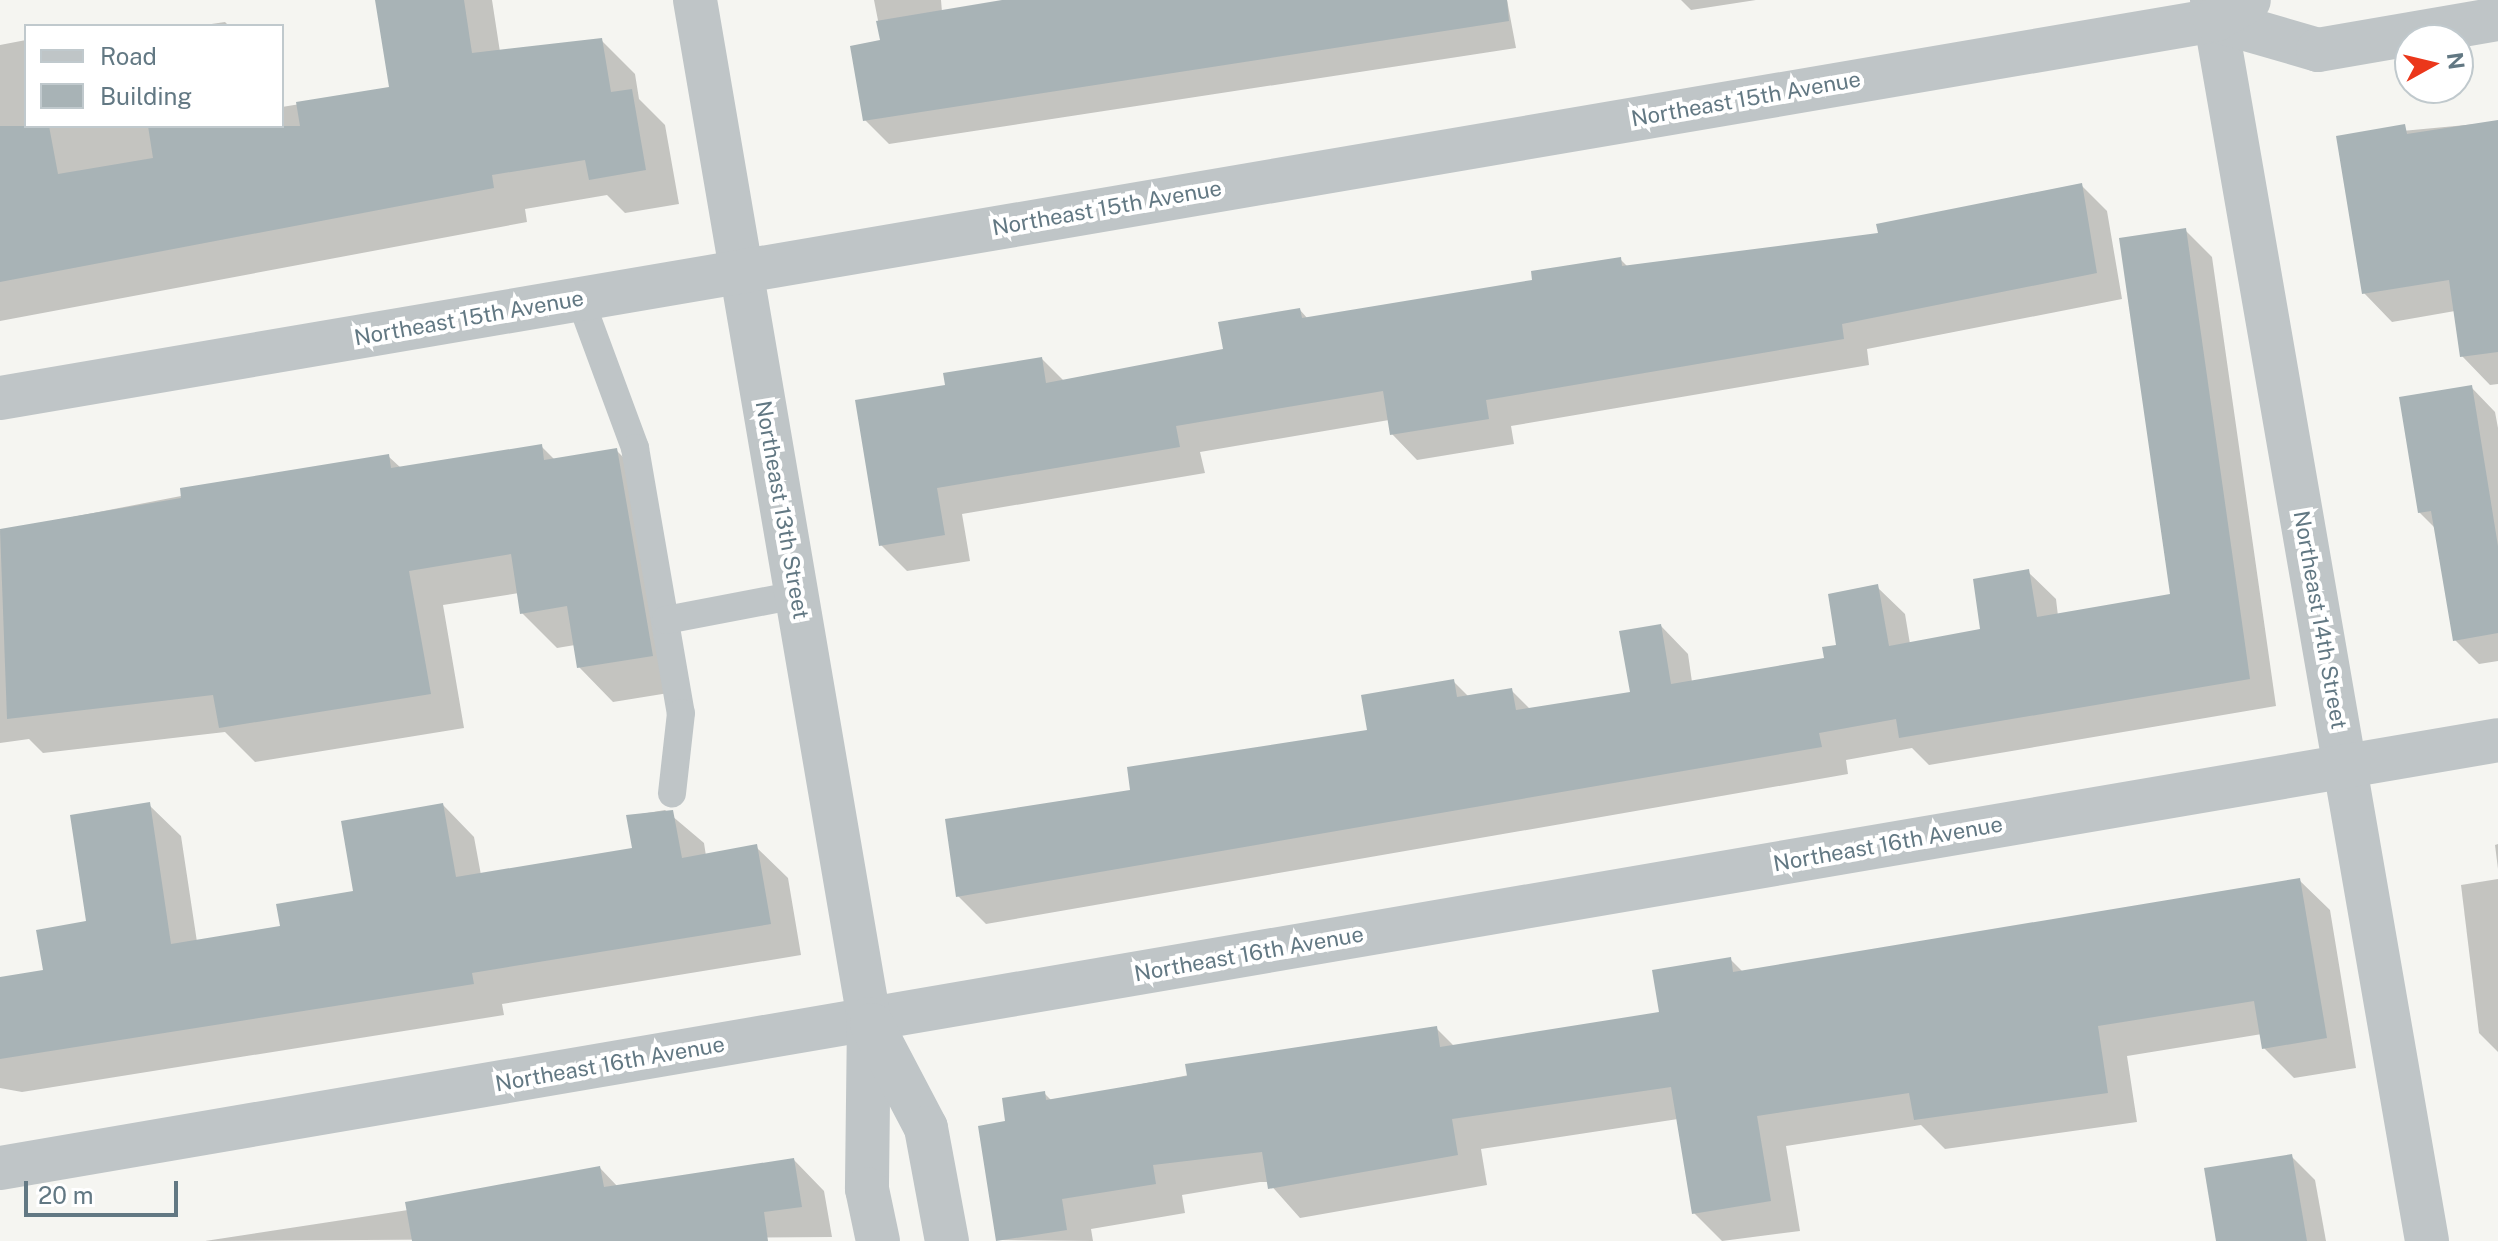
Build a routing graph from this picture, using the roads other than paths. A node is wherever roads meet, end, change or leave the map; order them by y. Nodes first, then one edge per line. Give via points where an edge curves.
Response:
1 (695, 0) edge
2 (2225, 7) edge
3 (2498, 19) edge
4 (741, 271) junction
5 (580, 299) junction
6 (0, 398) edge
7 (797, 595) junction
8 (666, 620) junction
9 (2498, 740) edge
10 (2345, 766) junction
11 (672, 793) dead end
12 (869, 1019) junction
13 (0, 1168) edge
14 (878, 1241) edge
15 (947, 1241) edge
16 (2427, 1241) edge

1 - 4 street, Northeast 13th Street
2 - 3 street, Northeast 15th Avenue via 2318,50
2 - 4 street, Northeast 15th Avenue
2 - 10 street, Northeast 14th Street
4 - 5 street, Northeast 15th Avenue
4 - 7 street, Northeast 13th Street
5 - 6 street, Northeast 15th Avenue
5 - 8 lane via 635,448
7 - 8 lane
7 - 12 street, Northeast 13th Street
8 - 11 lane via 681,713
9 - 10 street, Northeast 16th Avenue
10 - 12 street, Northeast 16th Avenue
10 - 16 street, Northeast 14th Street
12 - 13 street, Northeast 16th Avenue
12 - 14 street, Northeast 13th Street via 867,1189
12 - 15 street, Northeast 13th Street via 926,1128

